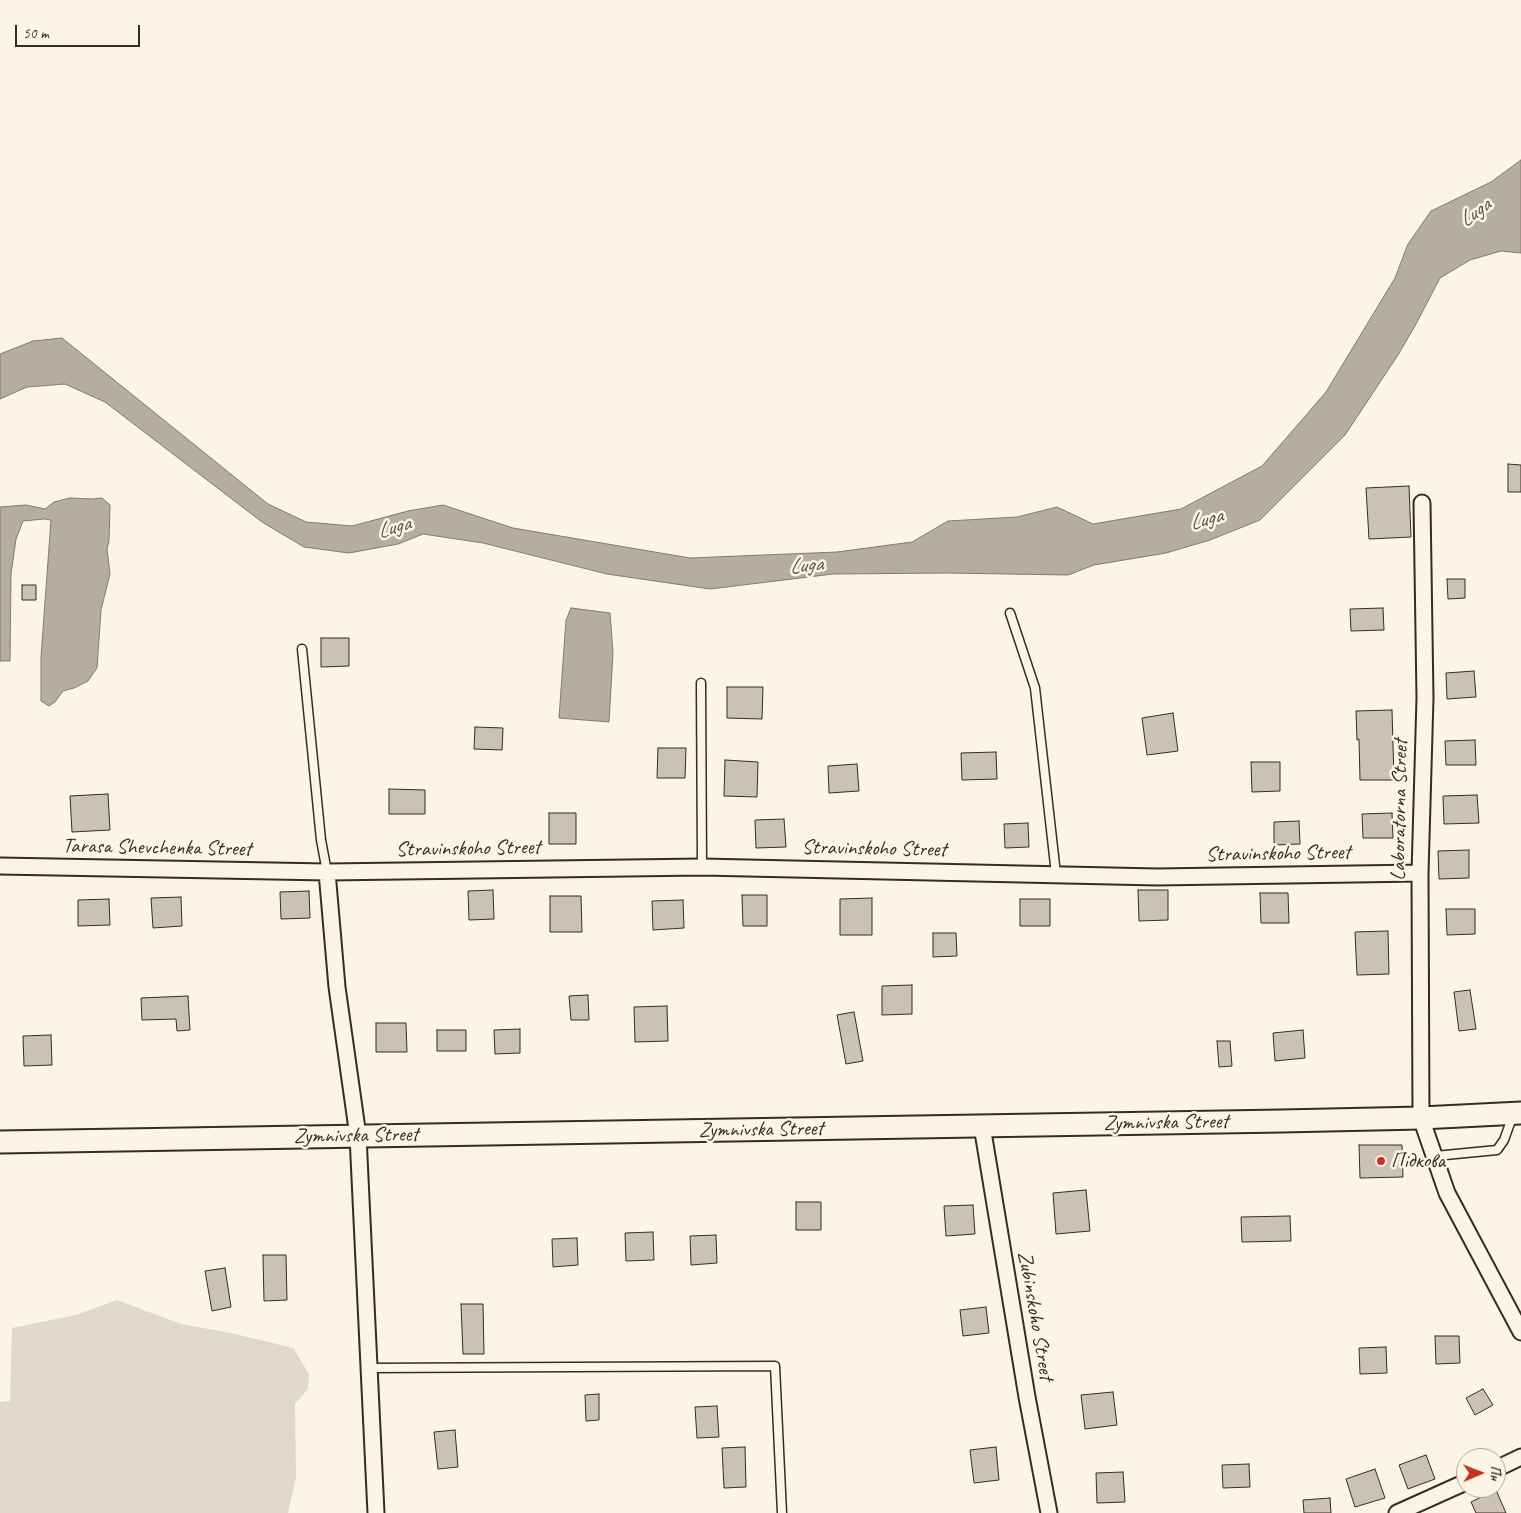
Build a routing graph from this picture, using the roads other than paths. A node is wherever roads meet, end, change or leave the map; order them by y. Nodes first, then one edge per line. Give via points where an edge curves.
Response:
1 (1422, 502) dead end
2 (1010, 613) dead end
3 (302, 649) dead end
4 (701, 683) dead end
5 (0, 866) edge
6 (702, 866) junction
7 (320, 872) junction
8 (1420, 873) junction
9 (1056, 874) junction
10 (1517, 1113) edge
11 (1421, 1118) junction
12 (982, 1126) junction
13 (358, 1136) junction
14 (0, 1142) edge
15 (1435, 1156) junction
16 (1521, 1332) edge
17 (368, 1368) junction
18 (1521, 1457) edge
19 (1506, 1464) edge
20 (1456, 1486) edge
21 (376, 1513) edge
22 (782, 1513) edge
23 (1049, 1513) edge
24 (1397, 1513) edge

1 - 8 street, Laboratorna Street via 1425,698
2 - 9 lane via 1035,688
3 - 7 lane via 322,840
4 - 6 lane
5 - 7 street, Tarasa Shevchenka Street
6 - 7 street, Stravinskoho Street
6 - 9 street, Stravinskoho Street
7 - 13 street
8 - 9 street, Stravinskoho Street via 1156,877
8 - 11 street, Laboratorna Street
10 - 11 main road, Zymnivska Street
10 - 15 lane via 1497,1150
11 - 12 main road, Zymnivska Street
11 - 15 street, Laboratorna Street
12 - 13 main road, Zymnivska Street
12 - 23 street, Zubinskoho Street
13 - 14 main road, Zymnivska Street
13 - 17 street
15 - 16 street, Laboratorna Street via 1447,1193
17 - 21 street
17 - 22 lane via 775,1366
18 - 19 street
20 - 24 street

